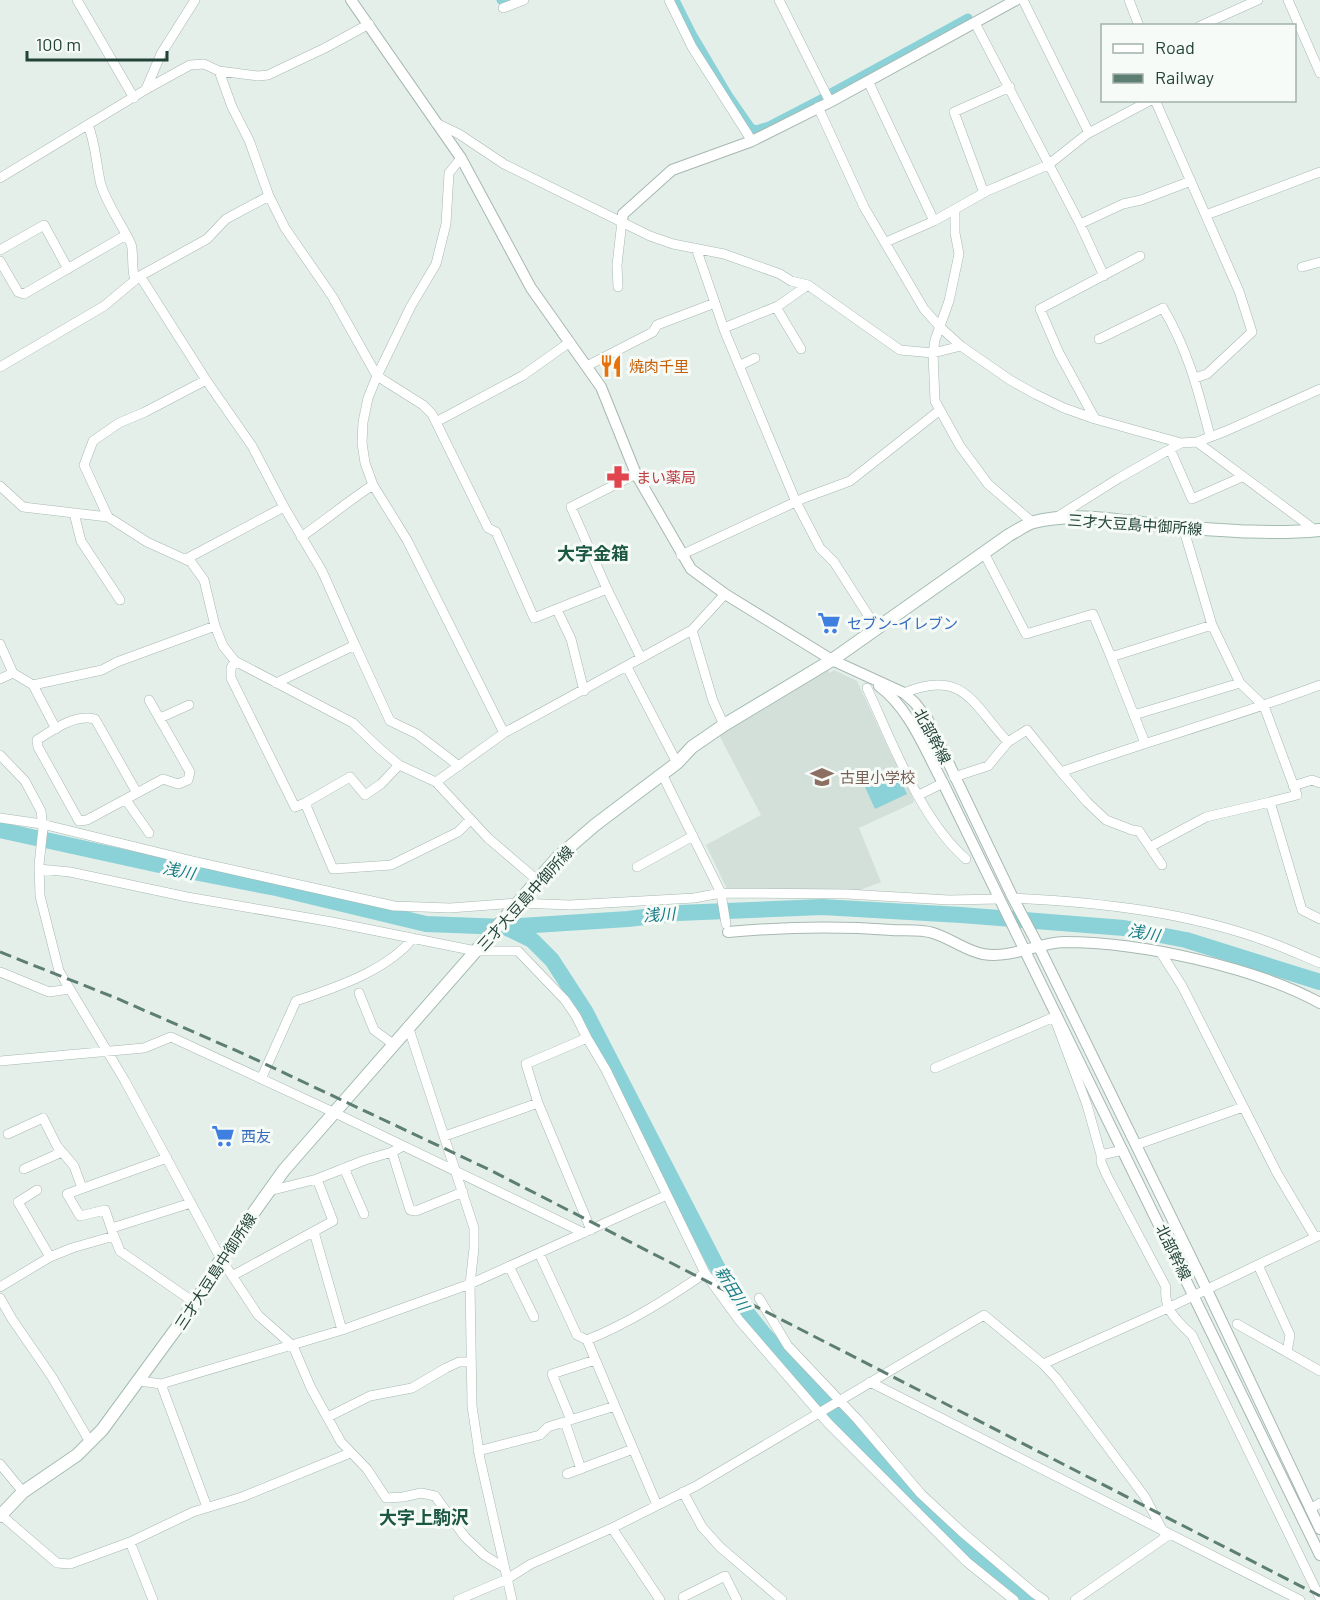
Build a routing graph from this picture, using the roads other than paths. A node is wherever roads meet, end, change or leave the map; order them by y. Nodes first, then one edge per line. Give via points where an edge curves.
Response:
1 (77, 0) edge
2 (195, 0) edge
3 (351, 0) edge
4 (524, 0) edge
5 (669, 0) edge
6 (780, 0) edge
7 (1016, 0) edge
8 (1023, 0) edge
9 (1128, 0) edge
10 (1258, 0) edge
11 (1288, 0) edge
12 (503, 8) dead end
13 (975, 22) junction
14 (1213, 23) edge
15 (369, 24) junction
16 (1138, 24) edge
17 (219, 71) junction
18 (1320, 73) edge
19 (868, 81) junction
20 (1010, 87) junction
21 (146, 90) junction
22 (134, 98) junction
23 (830, 102) junction
24 (1149, 102) edge
25 (1154, 102) edge
26 (818, 107) junction
27 (436, 123) junction
28 (88, 125) junction
29 (1089, 133) junction
30 (752, 141) junction
31 (461, 158) junction
32 (1048, 165) junction
33 (1320, 172) edge
34 (1, 176) edge
35 (1191, 181) junction
36 (984, 193) junction
37 (269, 196) junction
38 (955, 210) junction
39 (1206, 215) junction
40 (622, 221) junction
41 (934, 221) junction
42 (1080, 224) junction
43 (126, 235) junction
44 (886, 242) junction
45 (696, 248) junction
46 (0, 250) edge
47 (1140, 256) dead end
48 (0, 261) edge
49 (1320, 262) edge
50 (1302, 267) dead end
51 (68, 269) junction
52 (1104, 276) junction
53 (138, 278) junction
54 (808, 285) junction
55 (618, 287) dead end
56 (715, 303) junction
57 (776, 307) junction
58 (940, 327) junction
59 (724, 328) junction
60 (1099, 339) dead end
61 (570, 342) junction
62 (961, 346) junction
63 (801, 349) dead end
64 (933, 353) junction
65 (755, 358) dead end
66 (587, 366) junction
67 (739, 366) junction
68 (0, 367) edge
69 (377, 376) junction
70 (1196, 378) junction
71 (206, 380) junction
72 (1320, 389) edge
73 (940, 410) junction
74 (1095, 419) junction
75 (436, 422) junction
76 (1210, 436) junction
77 (1197, 442) junction
78 (1181, 443) junction
79 (1170, 449) junction
80 (636, 474) junction
81 (1242, 477) junction
82 (373, 485) junction
83 (0, 486) edge
84 (796, 502) junction
85 (284, 507) junction
86 (74, 513) junction
87 (108, 517) junction
88 (1054, 519) junction
89 (1032, 522) junction
90 (1183, 527) junction
91 (1317, 530) edge
92 (301, 537) junction
93 (984, 554) junction
94 (681, 555) junction
95 (186, 559) junction
96 (607, 589) junction
97 (725, 594) junction
98 (120, 600) dead end
99 (557, 610) junction
100 (1212, 625) junction
101 (215, 626) junction
102 (877, 629) junction
103 (692, 630) junction
104 (0, 644) edge
105 (355, 645) junction
106 (1111, 657) junction
107 (640, 658) junction
108 (832, 660) junction
109 (235, 661) junction
110 (627, 667) junction
111 (13, 673) junction
112 (862, 674) junction
113 (0, 678) edge
114 (276, 683) junction
115 (1240, 683) junction
116 (33, 685) junction
117 (1320, 685) edge
118 (867, 688) dead end
119 (584, 691) junction
120 (904, 693) junction
121 (149, 700) dead end
122 (189, 705) dead end
123 (1264, 706) junction
124 (1134, 714) junction
125 (160, 718) junction
126 (724, 725) junction
127 (56, 729) junction
128 (504, 733) junction
129 (1008, 742) junction
130 (1145, 743) junction
131 (0, 755) edge
132 (677, 763) junction
133 (399, 765) junction
134 (459, 766) junction
135 (1061, 772) junction
136 (662, 774) junction
137 (954, 777) junction
138 (436, 782) junction
139 (943, 783) junction
140 (1320, 783) edge
141 (1293, 786) junction
142 (136, 793) junction
143 (919, 795) junction
144 (126, 800) junction
145 (1270, 802) junction
146 (305, 803) junction
147 (0, 818) edge
148 (470, 820) junction
149 (42, 826) junction
150 (149, 833) dead end
151 (693, 836) junction
152 (1150, 847) junction
153 (966, 859) dead end
154 (1162, 865) dead end
155 (39, 867) junction
156 (637, 867) dead end
157 (537, 880) junction
158 (721, 896) junction
159 (1001, 902) junction
160 (1016, 903) junction
161 (516, 907) junction
162 (1320, 920) edge
163 (727, 928) joint
164 (413, 938) junction
165 (1039, 947) junction
166 (476, 951) junction
167 (1026, 951) junction
168 (1161, 953) junction
169 (1320, 963) edge
170 (0, 972) edge
171 (69, 989) junction
172 (359, 993) dead end
173 (1320, 1003) edge
174 (408, 1026) junction
175 (587, 1038) junction
176 (393, 1044) junction
177 (106, 1052) junction
178 (0, 1061) edge
179 (935, 1068) dead end
180 (261, 1078) junction
181 (538, 1103) junction
182 (1243, 1107) junction
183 (333, 1112) junction
184 (8, 1134) dead end
185 (445, 1136) junction
186 (1136, 1145) junction
187 (404, 1146) junction
188 (1124, 1150) junction
189 (62, 1152) junction
190 (392, 1152) junction
191 (1101, 1155) junction
192 (167, 1158) junction
193 (344, 1168) junction
194 (24, 1169) dead end
195 (455, 1171) junction
196 (317, 1179) junction
197 (82, 1188) junction
198 (37, 1190) dead end
199 (267, 1192) junction
200 (463, 1192) junction
201 (667, 1195) junction
202 (191, 1203) junction
203 (364, 1214) dead end
204 (587, 1231) junction
205 (113, 1232) junction
206 (314, 1232) junction
207 (1317, 1236) edge
208 (539, 1253) junction
209 (50, 1257) junction
210 (221, 1259) junction
211 (1258, 1265) junction
212 (509, 1266) junction
213 (705, 1273) junction
214 (232, 1276) junction
215 (470, 1284) junction
216 (0, 1287) edge
217 (1207, 1290) junction
218 (1195, 1295) junction
219 (0, 1298) edge
220 (759, 1298) dead end
221 (195, 1303) junction
222 (1168, 1308) junction
223 (534, 1317) dead end
224 (1237, 1324) dead end
225 (342, 1330) junction
226 (586, 1340) junction
227 (293, 1346) junction
228 (1287, 1352) junction
229 (595, 1360) junction
230 (470, 1362) junction
231 (1043, 1364) junction
232 (1320, 1371) edge
233 (140, 1381) junction
234 (870, 1382) junction
235 (161, 1384) junction
236 (837, 1402) junction
237 (615, 1406) junction
238 (822, 1411) junction
239 (328, 1417) junction
240 (568, 1421) junction
241 (90, 1442) junction
242 (633, 1449) junction
243 (478, 1451) junction
244 (350, 1453) junction
245 (0, 1464) edge
246 (581, 1469) junction
247 (567, 1474) dead end
248 (23, 1492) junction
249 (683, 1492) junction
250 (657, 1505) junction
251 (207, 1507) junction
252 (1310, 1508) edge
253 (0, 1515) edge
254 (1284, 1521) junction
255 (612, 1528) junction
256 (1320, 1529) edge
257 (1162, 1532) junction
258 (130, 1542) junction
259 (1320, 1555) edge
260 (503, 1567) junction
261 (507, 1579) junction
262 (1320, 1598) edge
263 (657, 1599) edge
264 (681, 1599) edge
265 (153, 1600) edge
266 (458, 1600) edge
267 (512, 1600) edge
268 (737, 1600) edge
269 (782, 1600) edge
270 (1014, 1600) edge
271 (1044, 1600) edge
272 (1076, 1600) edge
273 (1300, 1600) edge

1 - 22 street
2 - 21 street via 161,54
3 - 15 street
4 - 12 street
5 - 30 street via 692,47
6 - 23 street
7 - 13 street
8 - 29 street
9 - 16 street
10 - 14 street
11 - 18 street
13 - 19 street
13 - 20 street
15 - 17 street via 268,75
15 - 27 street
17 - 21 street via 204,64 190,65
17 - 37 street
19 - 23 street
19 - 41 street
20 - 32 street
20 - 36 street via 954,112
21 - 22 street
22 - 28 street
23 - 26 street
24 - 29 street
25 - 35 street
26 - 30 street
26 - 44 street via 864,207
27 - 31 street
27 - 40 street via 504,164
28 - 34 street
28 - 43 street via 102,188
29 - 32 street
30 - 40 street via 672,170 623,214
31 - 61 street via 531,288
31 - 69 street via 448,173 446,224 436,264
32 - 36 street
32 - 42 street
33 - 39 street
35 - 39 street
35 - 42 street via 1123,204
36 - 38 street
37 - 53 street via 226,219 207,239
37 - 69 street
38 - 41 street
38 - 58 street via 959,254
39 - 70 street via 1252,332 1207,374
40 - 45 street via 658,239
40 - 55 street
41 - 44 street
42 - 52 street
43 - 51 street
43 - 53 street via 132,246 131,269
44 - 58 street via 924,309
45 - 54 street via 724,254
45 - 56 street
46 - 51 street via 44,225
47 - 52 street
48 - 51 street via 18,292 24,294
49 - 50 street
52 - 74 street via 1040,309
53 - 68 street via 104,306
53 - 71 street
54 - 57 street
54 - 64 street via 893,347
56 - 59 street
56 - 66 street via 657,326 653,332
57 - 59 street
57 - 63 street
58 - 62 street
58 - 64 street
59 - 67 street
60 - 70 street via 1163,308
61 - 66 street
61 - 75 street via 522,376
62 - 64 street
62 - 74 street via 1035,394
64 - 73 street via 934,393
65 - 67 street
66 - 80 street via 601,387
67 - 84 street
69 - 75 street via 423,405
69 - 82 street via 368,398 362,444
70 - 76 street
71 - 85 street via 252,446
71 - 87 street via 119,423 93,441 84,465
72 - 76 street
73 - 84 street via 860,475
73 - 89 street via 988,484
74 - 78 street
75 - 99 street via 488,528 496,532 534,618
76 - 77 street
77 - 78 street
77 - 81 street
78 - 79 street
79 - 81 street via 1192,498
79 - 88 street
80 - 94 street
80 - 96 street via 571,507
81 - 91 street
82 - 92 street
82 - 128 street via 407,540
83 - 86 street via 23,507
84 - 94 street
84 - 102 street via 820,548 834,562
85 - 92 street
85 - 95 street
86 - 87 street
86 - 98 street via 81,541
87 - 95 street via 147,542
88 - 89 main road, 三才大豆島中御所線
88 - 90 main road, 三才大豆島中御所線
89 - 93 main road, 三才大豆島中御所線
90 - 91 main road, 三才大豆島中御所線
90 - 100 street
92 - 105 street via 322,571
93 - 102 main road, 三才大豆島中御所線
93 - 106 street via 1026,634 1093,614
94 - 97 street via 691,569
95 - 101 street via 204,580
96 - 99 street
96 - 107 street
97 - 103 street
97 - 108 street
99 - 119 street via 571,639
100 - 106 street
100 - 115 street
101 - 109 street
101 - 116 street via 102,670
102 - 108 main road, 三才大豆島中御所線
103 - 107 street
103 - 126 street
104 - 111 street
105 - 114 street
105 - 134 street via 390,721 417,734
106 - 124 street
107 - 110 street
108 - 112 street
108 - 126 main road, 三才大豆島中御所線
109 - 114 street
109 - 146 street via 231,678 236,689 295,807
110 - 119 street
110 - 132 street
111 - 113 street
111 - 116 street
112 - 120 street, 北部幹線
112 - 139 street, 北部幹線 via 900,704
114 - 133 street via 353,723
115 - 123 street
115 - 124 street
116 - 127 street
117 - 123 street
118 - 143 street
119 - 128 street
120 - 129 street via 920,686 958,687 973,699
120 - 137 street, 北部幹線 via 928,720
121 - 125 street
122 - 125 street
123 - 130 street
123 - 141 street
124 - 130 street
125 - 142 street via 190,772 188,780 178,784 163,778
126 - 132 main road, 三才大豆島中御所線 via 692,747
127 - 142 street via 84,716 95,719
127 - 144 street via 37,740 38,747 79,821
128 - 134 street
129 - 135 street via 1027,730
129 - 137 street via 988,766
130 - 135 street
131 - 149 street via 25,781 41,811
132 - 136 main road, 三才大豆島中御所線
133 - 138 street
133 - 146 street via 364,795 351,777
134 - 138 street
135 - 152 street via 1106,820 1139,831
136 - 151 street
136 - 157 main road, 三才大豆島中御所線 via 595,825
137 - 160 street, 北部幹線
138 - 148 street
139 - 143 street
139 - 159 street, 北部幹線
140 - 141 street via 1312,780
141 - 145 street via 1297,795
142 - 144 street
143 - 153 street via 948,840
144 - 150 street
145 - 152 street via 1206,817
145 - 162 street via 1302,910
146 - 148 street via 333,869 392,865 458,832
147 - 149 street
148 - 157 street
149 - 155 street
149 - 161 street via 394,906
151 - 156 street via 649,855
151 - 158 street
152 - 154 street
155 - 164 street
155 - 171 street via 45,917 59,971
157 - 161 main road, 三才大豆島中御所線
158 - 159 street via 847,894
158 - 161 street
158 - 163 street
159 - 167 street, 北部幹線
160 - 165 street, 北部幹線
160 - 169 street via 1122,907 1190,920 1268,941
161 - 166 main road, 三才大豆島中御所線
163 - 167 street via 854,927 932,933 983,954
164 - 166 street
164 - 180 street via 386,962 337,987 296,1001
165 - 167 street
165 - 168 street via 1060,942
165 - 186 street, 北部幹線
166 - 174 main road, 三才大豆島中御所線
166 - 175 street via 518,951 565,1000
167 - 188 street, 北部幹線
168 - 173 street via 1257,977
168 - 182 street via 1182,986
170 - 171 street via 49,992
171 - 177 street
172 - 176 street via 374,1030
174 - 176 main road, 三才大豆島中御所線
174 - 185 street
175 - 181 street via 526,1064
175 - 201 street
176 - 183 main road, 三才大豆島中御所線
177 - 178 street
177 - 180 street via 144,1048 171,1037
177 - 192 street
179 - 191 street via 1054,1017 1087,1104
180 - 183 street
181 - 185 street
181 - 204 street
182 - 186 street
182 - 207 street via 1277,1173
183 - 187 street
183 - 199 main road, 三才大豆島中御所線
184 - 189 street via 43,1118
185 - 195 street
186 - 217 street, 北部幹線
187 - 190 street
187 - 195 street
188 - 191 street
188 - 218 street, 北部幹線
189 - 194 street
189 - 197 street via 74,1166
190 - 193 street
190 - 200 street via 410,1210
191 - 222 street via 1107,1176 1166,1287
192 - 197 street
192 - 202 street
193 - 196 street
193 - 203 street
195 - 200 street
195 - 204 street
196 - 199 street
196 - 206 street via 333,1221
197 - 205 street via 67,1194 80,1216 105,1210
198 - 209 street via 18,1202
199 - 210 main road, 三才大豆島中御所線
200 - 215 street via 474,1228
201 - 204 street
201 - 213 street
202 - 205 street
202 - 210 street
204 - 208 street
205 - 209 street
205 - 221 street via 120,1251
206 - 214 street
206 - 225 street
207 - 211 street
208 - 212 street
208 - 226 street via 577,1335
209 - 216 street
210 - 214 street
210 - 221 main road, 三才大豆島中御所線
211 - 217 street
211 - 228 street via 1290,1335
212 - 215 street
212 - 223 street
213 - 226 street via 616,1328
213 - 238 street via 739,1320
214 - 227 street via 258,1316
215 - 225 street
215 - 230 street
217 - 218 street
217 - 252 street, 北部幹線
218 - 222 street
218 - 252 street, 北部幹線
219 - 241 street
220 - 236 street via 788,1346
221 - 233 main road, 三才大豆島中御所線
222 - 231 street
222 - 254 street via 1192,1335
224 - 228 street
225 - 227 street
226 - 229 street
227 - 235 street
227 - 239 street via 310,1388
228 - 232 street
229 - 237 street
229 - 240 street via 552,1374
230 - 239 street via 459,1362 412,1388 369,1396
230 - 243 street
231 - 234 street via 984,1315
231 - 257 street via 1146,1497
233 - 235 street
233 - 241 main road, 三才大豆島中御所線
234 - 236 street
234 - 257 street
235 - 251 street
236 - 238 street
236 - 271 street via 858,1420 921,1494
237 - 240 street
237 - 242 street
238 - 249 street
238 - 270 street via 967,1562
239 - 244 street
240 - 243 street via 548,1427 540,1435
240 - 246 street
241 - 248 main road, 三才大豆島中御所線
242 - 246 street
242 - 250 street
243 - 260 street
244 - 251 street via 242,1497
244 - 260 street via 367,1469 386,1498 421,1493 435,1496 465,1537
245 - 248 street
246 - 247 street
248 - 253 main road, 三才大豆島中御所線
249 - 250 street
249 - 269 street via 702,1527 720,1547
250 - 255 street
251 - 258 street
252 - 254 street
252 - 256 street, 北部幹線
252 - 259 street, 北部幹線
253 - 258 street via 57,1563 70,1564
254 - 262 street
255 - 261 street via 531,1564
255 - 263 street
257 - 272 street via 1166,1537
257 - 273 street
258 - 265 street
260 - 261 street
261 - 266 street
261 - 267 street
264 - 268 street via 726,1576

